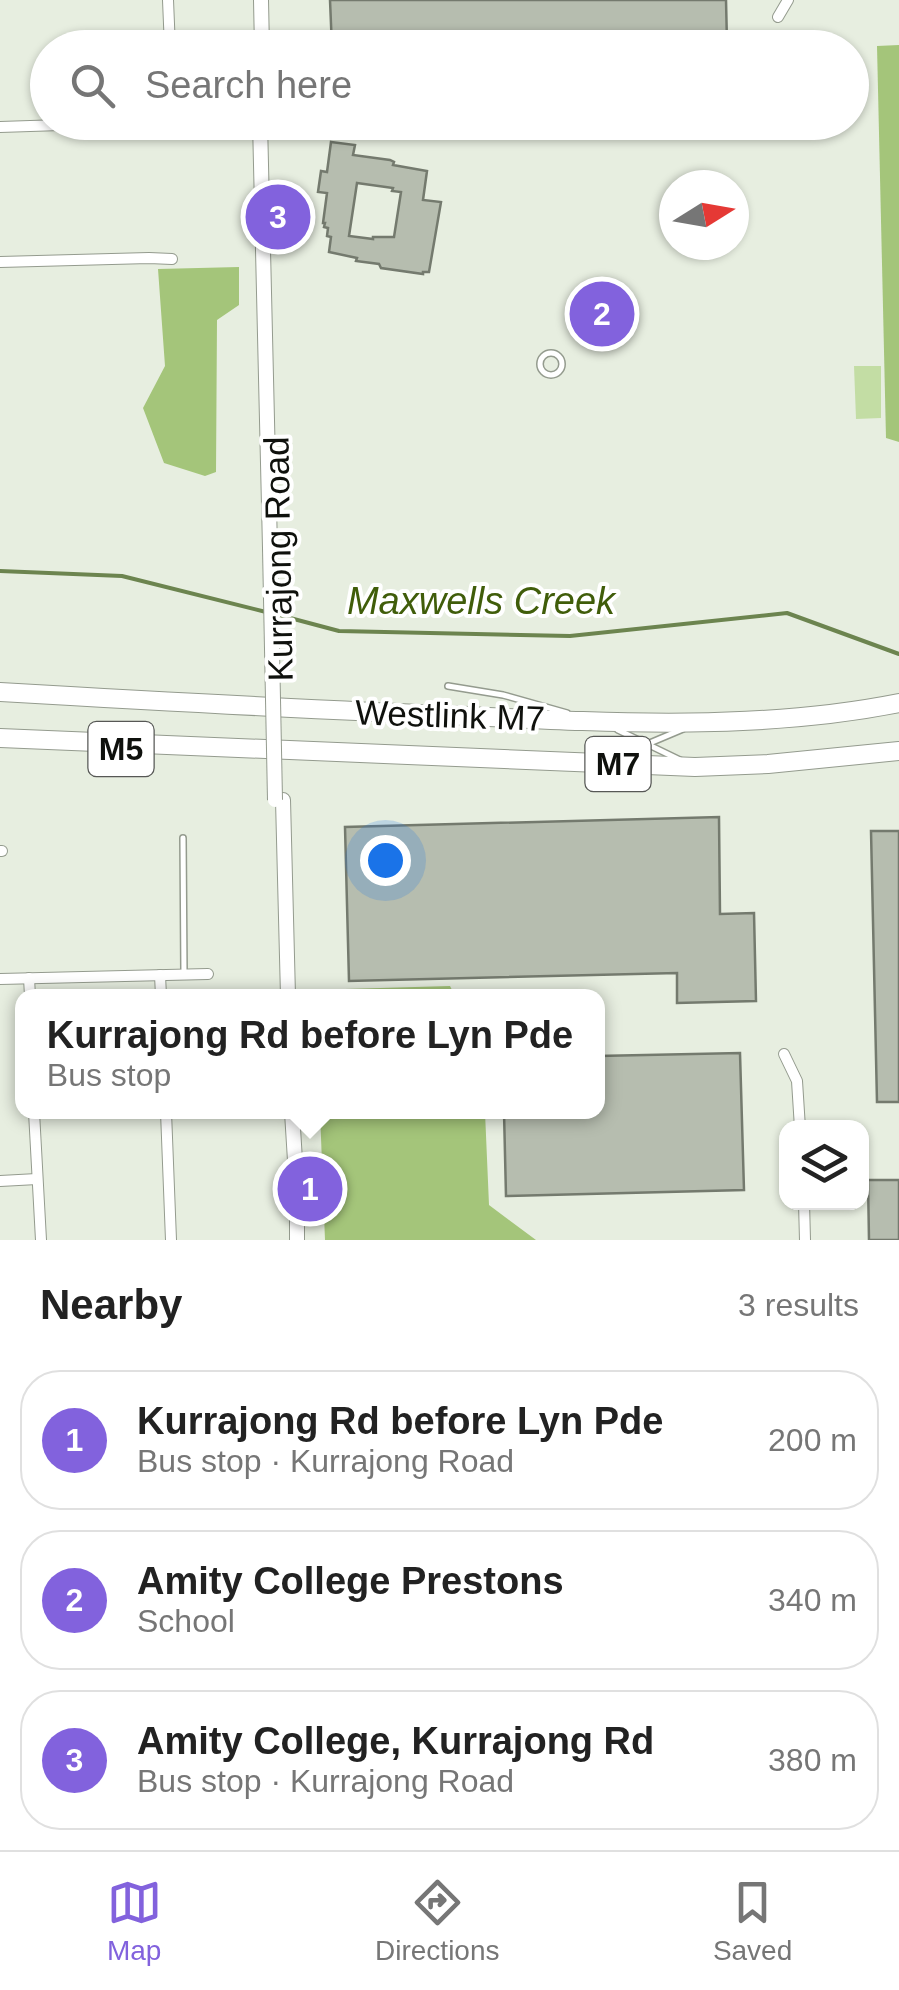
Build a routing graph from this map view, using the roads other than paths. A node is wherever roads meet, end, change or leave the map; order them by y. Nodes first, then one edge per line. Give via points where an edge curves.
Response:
1 (168, 0) edge
2 (261, 0) edge
3 (788, 0) edge
4 (778, 18) dead end
5 (169, 30) edge
6 (262, 30) edge
7 (30, 127) edge
8 (0, 128) edge
9 (263, 140) edge
10 (172, 260) dead end
11 (0, 262) edge
12 (556, 374) joint
13 (448, 686) dead end
14 (0, 696) edge
15 (899, 703) edge
16 (599, 721) junction
17 (699, 722) junction
18 (0, 741) edge
19 (648, 745) junction
20 (242, 748) joint
21 (899, 751) edge
22 (600, 763) junction
23 (695, 767) junction
24 (279, 800) junction
25 (183, 838) dead end
26 (184, 974) junction
27 (208, 974) dead end
28 (160, 975) junction
29 (29, 978) junction
30 (0, 979) edge
31 (30, 989) edge
32 (161, 989) edge
33 (280, 989) edge
34 (288, 989) edge
35 (784, 1054) dead end
36 (34, 1119) edge
37 (166, 1119) edge
38 (285, 1119) edge
39 (292, 1119) edge
40 (799, 1120) edge
41 (37, 1180) junction
42 (0, 1181) edge
43 (804, 1210) edge
44 (295, 1212) junction
45 (41, 1240) edge
46 (171, 1240) edge
47 (297, 1240) edge
48 (805, 1240) edge

1 - 5 street
2 - 6 main road
3 - 4 street
7 - 8 street
9 - 24 main road, Kurrajong Road
10 - 11 street
12 - 12 lane via 542,371 545,355 560,358
13 - 16 lane
14 - 16 highway, Westlink M7 / M7
15 - 17 highway, Westlink M7 / M7 via 808,717
16 - 17 highway, Westlink M7 / M7
16 - 19 lane
17 - 19 lane
18 - 20 highway, M5
19 - 22 lane
19 - 23 lane
20 - 22 highway, Westlink M7 / M7
21 - 23 highway, Westlink M7 / M7
22 - 23 highway, Westlink M7 / M7
24 - 33 main road, Kurrajong Road
24 - 34 main road, Kurrajong Road
25 - 26 lane
26 - 27 street
26 - 28 street
28 - 29 street
28 - 32 street
29 - 30 street
29 - 31 street
35 - 40 street via 796,1081
36 - 41 street
37 - 46 street
38 - 44 main road
39 - 44 main road
41 - 42 street
41 - 45 street
43 - 48 street
44 - 47 main road

